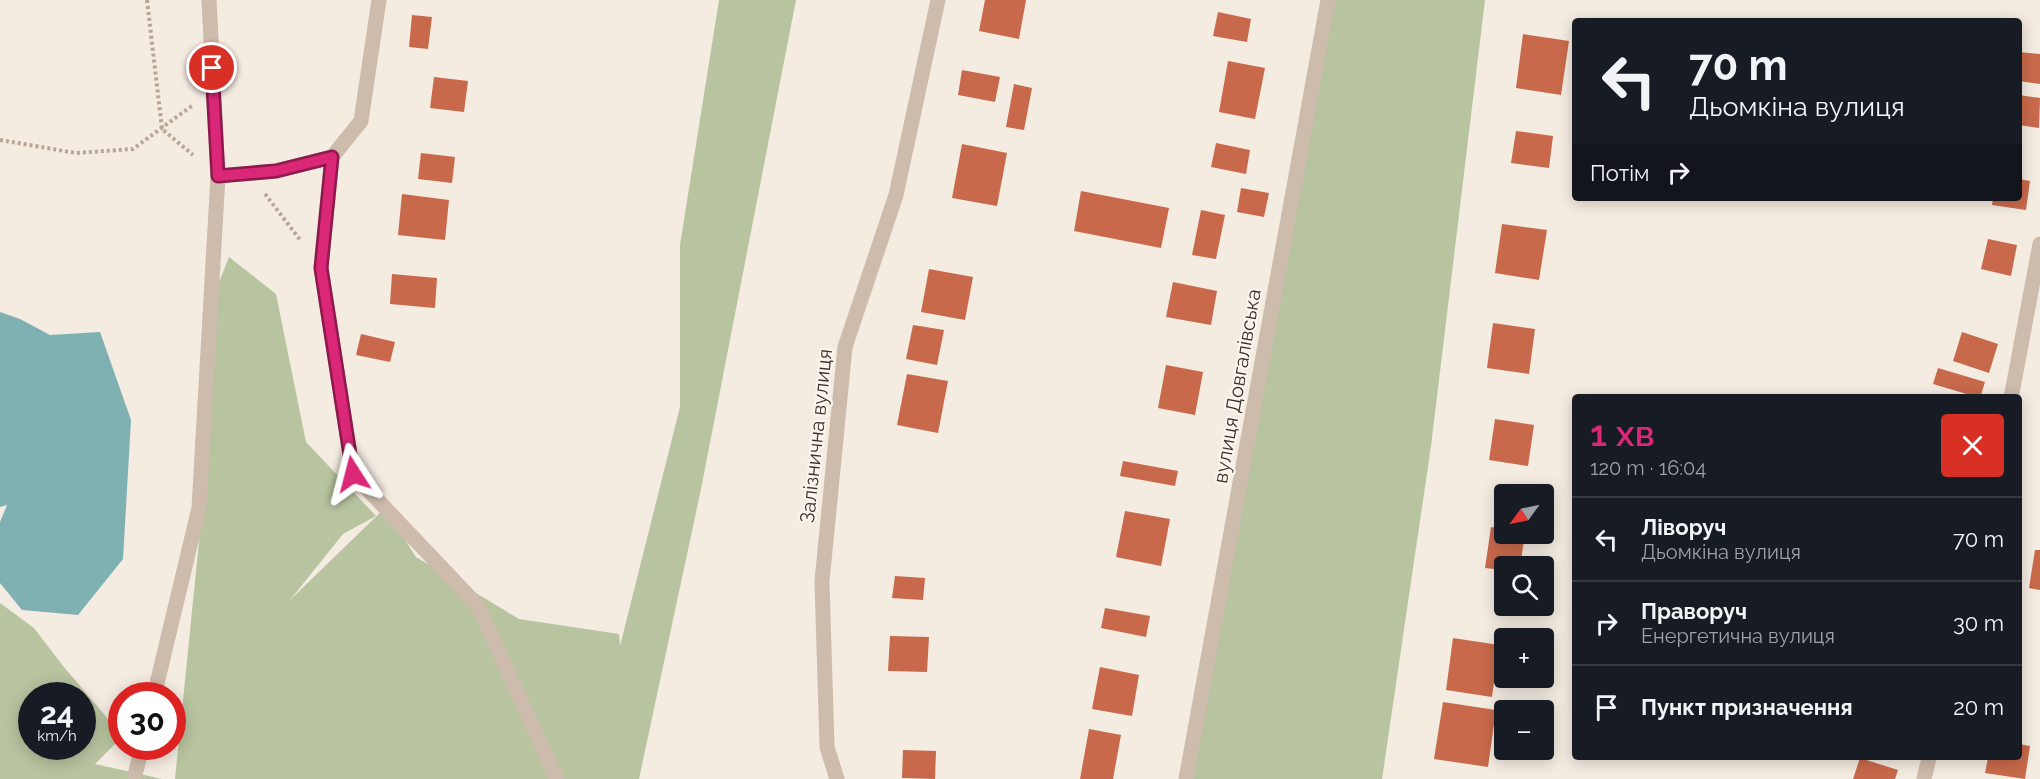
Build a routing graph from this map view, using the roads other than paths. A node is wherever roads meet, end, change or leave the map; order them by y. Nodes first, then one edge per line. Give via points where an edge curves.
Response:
1 (209, 0) edge
2 (379, 0) edge
3 (938, 0) edge
4 (1328, 0) edge
5 (332, 157) junction
6 (218, 176) junction
7 (2040, 244) edge
8 (2012, 394) edge
9 (157, 682) edge
10 (139, 760) edge
11 (1929, 760) edge
12 (134, 779) edge
13 (557, 779) edge
14 (837, 779) edge
15 (1186, 779) edge
16 (1924, 779) edge

1 - 6 street
2 - 5 street via 362,121
3 - 14 street, Залізнична вулиця via 896,195 845,347 822,581 827,747
4 - 15 street, вулиця Довгалівська
5 - 6 street via 276,171
5 - 13 street via 321,268 353,474 478,606
6 - 9 street via 199,508
7 - 8 street
10 - 12 street
11 - 16 street

